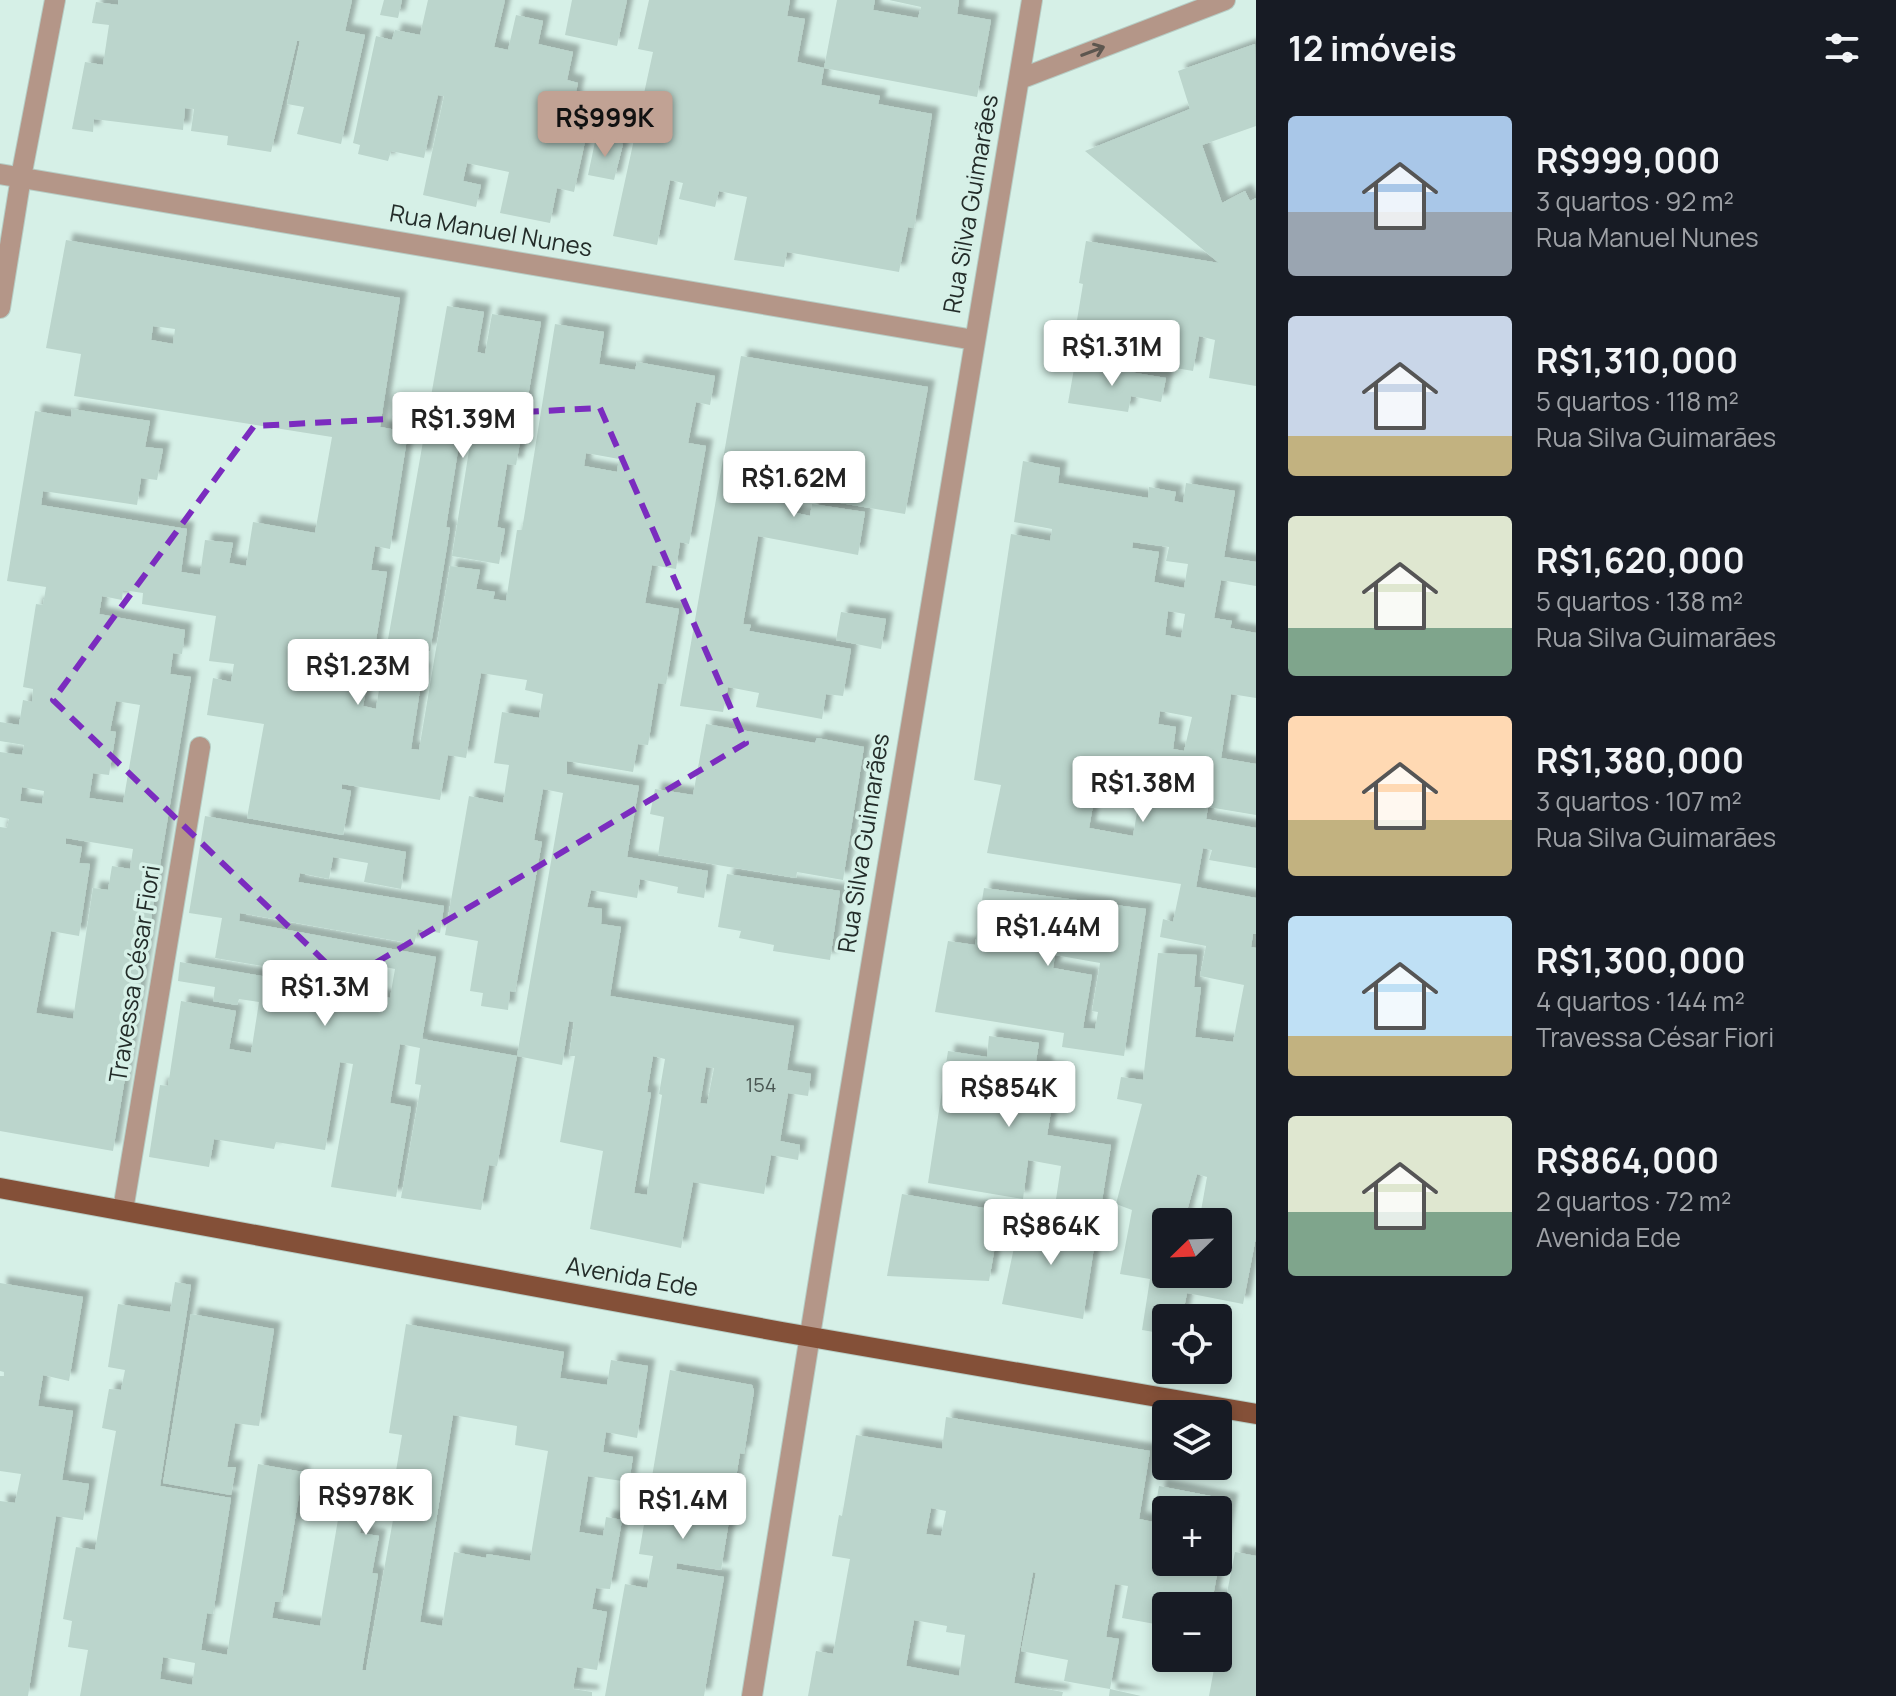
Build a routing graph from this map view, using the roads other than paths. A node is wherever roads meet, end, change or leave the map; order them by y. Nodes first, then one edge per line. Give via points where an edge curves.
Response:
1 (55, 0) edge
2 (1032, 0) edge
3 (1225, 0) edge
4 (1020, 79) junction
5 (0, 174) edge
6 (21, 177) junction
7 (0, 308) edge
8 (974, 340) junction
9 (200, 747) dead end
10 (0, 1188) edge
11 (123, 1210) junction
12 (811, 1337) junction
13 (1256, 1414) edge
14 (752, 1696) edge

1 - 6 street
2 - 4 street, Rua Silva Guimarães
4 -> 3 street
4 - 8 street, Rua Silva Guimarães
5 - 6 street, Rua Manuel Nunes
6 - 7 street
6 - 8 street, Rua Manuel Nunes
8 - 12 street, Rua Silva Guimarães
9 - 11 street, Travessa César Fiori
10 - 11 main road, Avenida Ede
11 - 12 main road, Avenida Ede
12 - 13 main road, Avenida Ede
12 - 14 street, Rua Silva Guimarães

